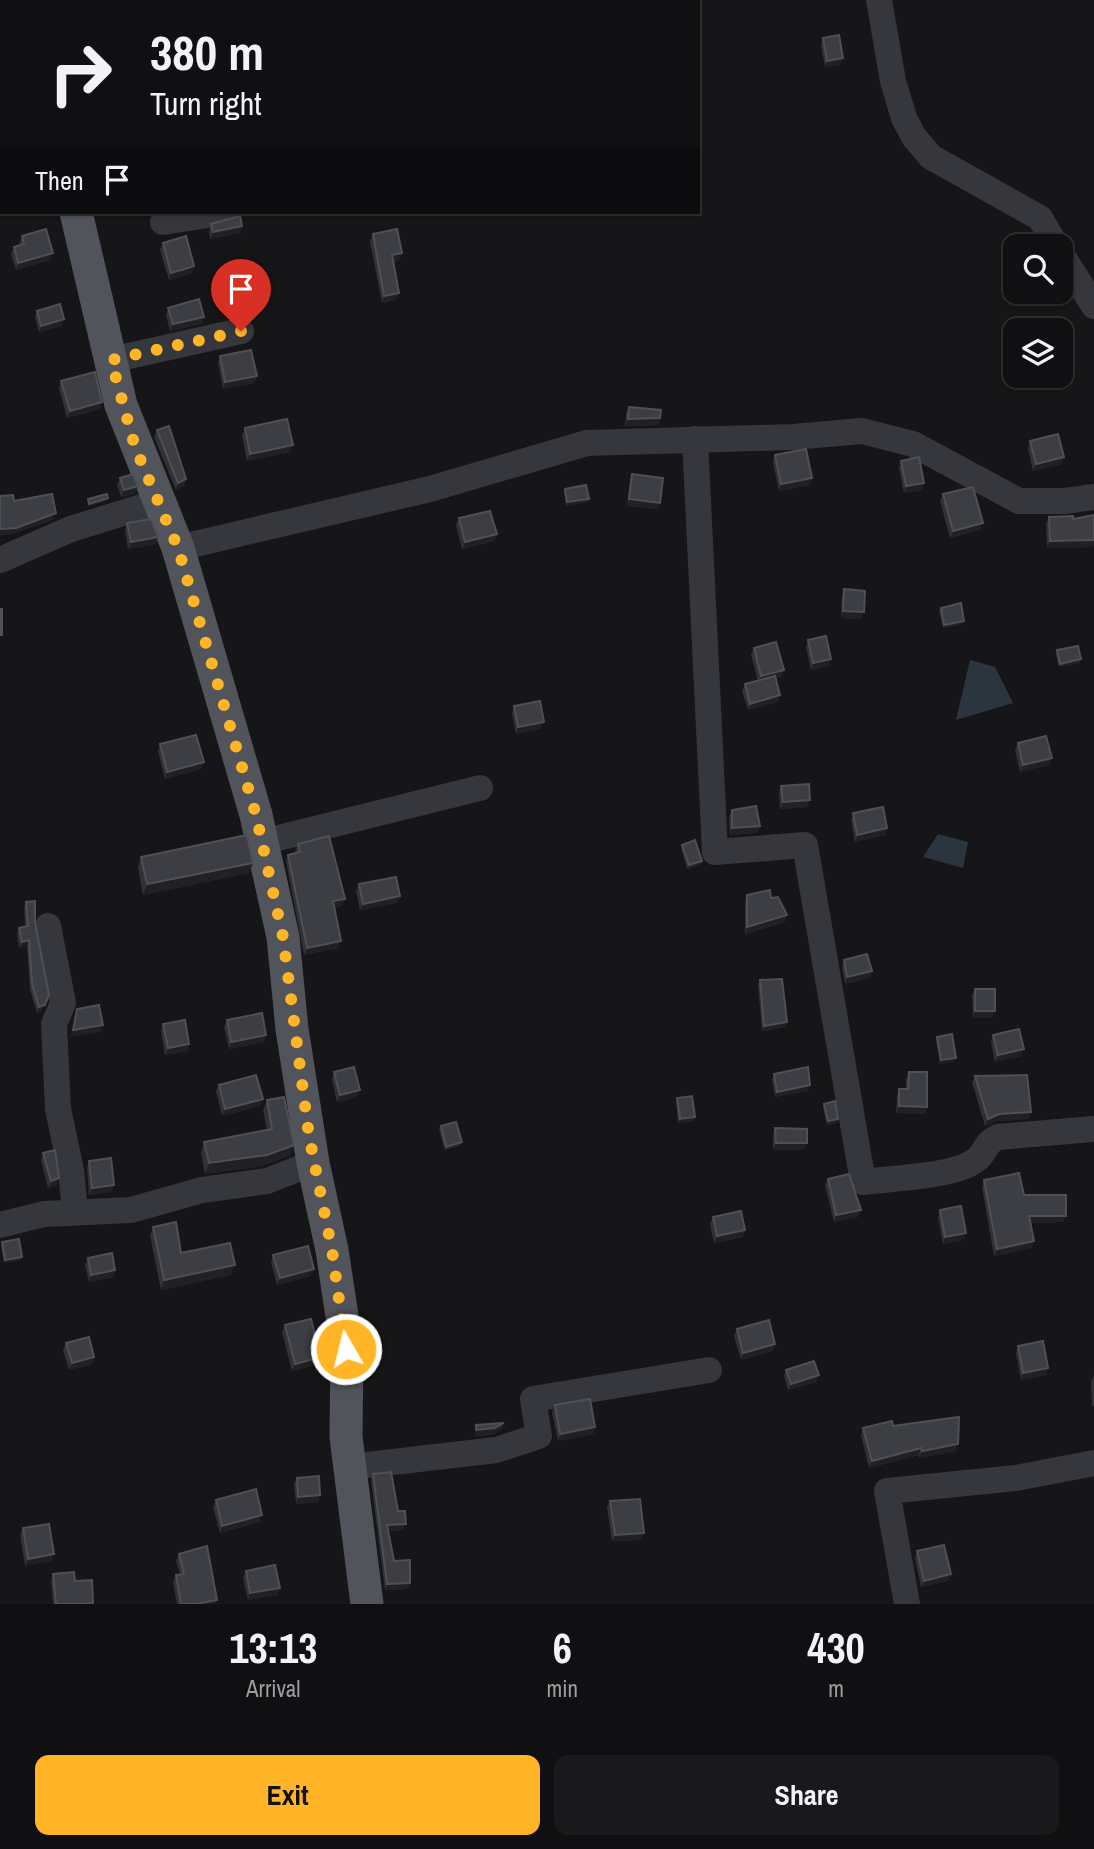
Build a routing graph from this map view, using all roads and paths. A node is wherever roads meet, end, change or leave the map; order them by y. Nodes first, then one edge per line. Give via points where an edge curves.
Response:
1 (878, 0) edge
2 (76, 214) edge
3 (215, 214) edge
4 (163, 222) dead end
5 (1049, 234) edge
6 (1073, 273) edge
7 (1094, 306) edge
8 (241, 331) dead end
9 (111, 360) junction
10 (695, 439) junction
11 (1094, 497) edge
12 (158, 502) junction
13 (178, 548) junction
14 (0, 560) edge
15 (480, 788) dead end
16 (262, 842) junction
17 (48, 926) dead end
18 (1094, 1129) edge
19 (313, 1163) junction
20 (75, 1212) junction
21 (0, 1224) edge
22 (709, 1370) dead end
23 (1094, 1463) edge
24 (350, 1467) junction
25 (367, 1604) edge
26 (907, 1604) edge

1 - 5 street via 893,81 914,137 931,158 1040,218
2 - 9 main road
3 - 4 street
6 - 7 street
8 - 9 street
9 - 12 main road via 121,405
10 - 11 street via 862,431 914,443 1019,501
10 - 13 street via 587,443 430,489
10 - 18 street via 715,852 805,845 863,1182 948,1171 977,1160 987,1142 998,1137
12 - 13 main road
12 - 14 street via 71,529
13 - 16 main road
15 - 16 street
16 - 19 main road via 283,937
17 - 20 street via 63,1003 54,1024 57,1097
19 - 20 street via 267,1181 202,1190 131,1210
19 - 24 main road via 332,1250 346,1349
20 - 21 street via 44,1213
22 - 24 street via 533,1399 539,1436 496,1450
23 - 26 street via 1016,1478 887,1490
24 - 25 main road

